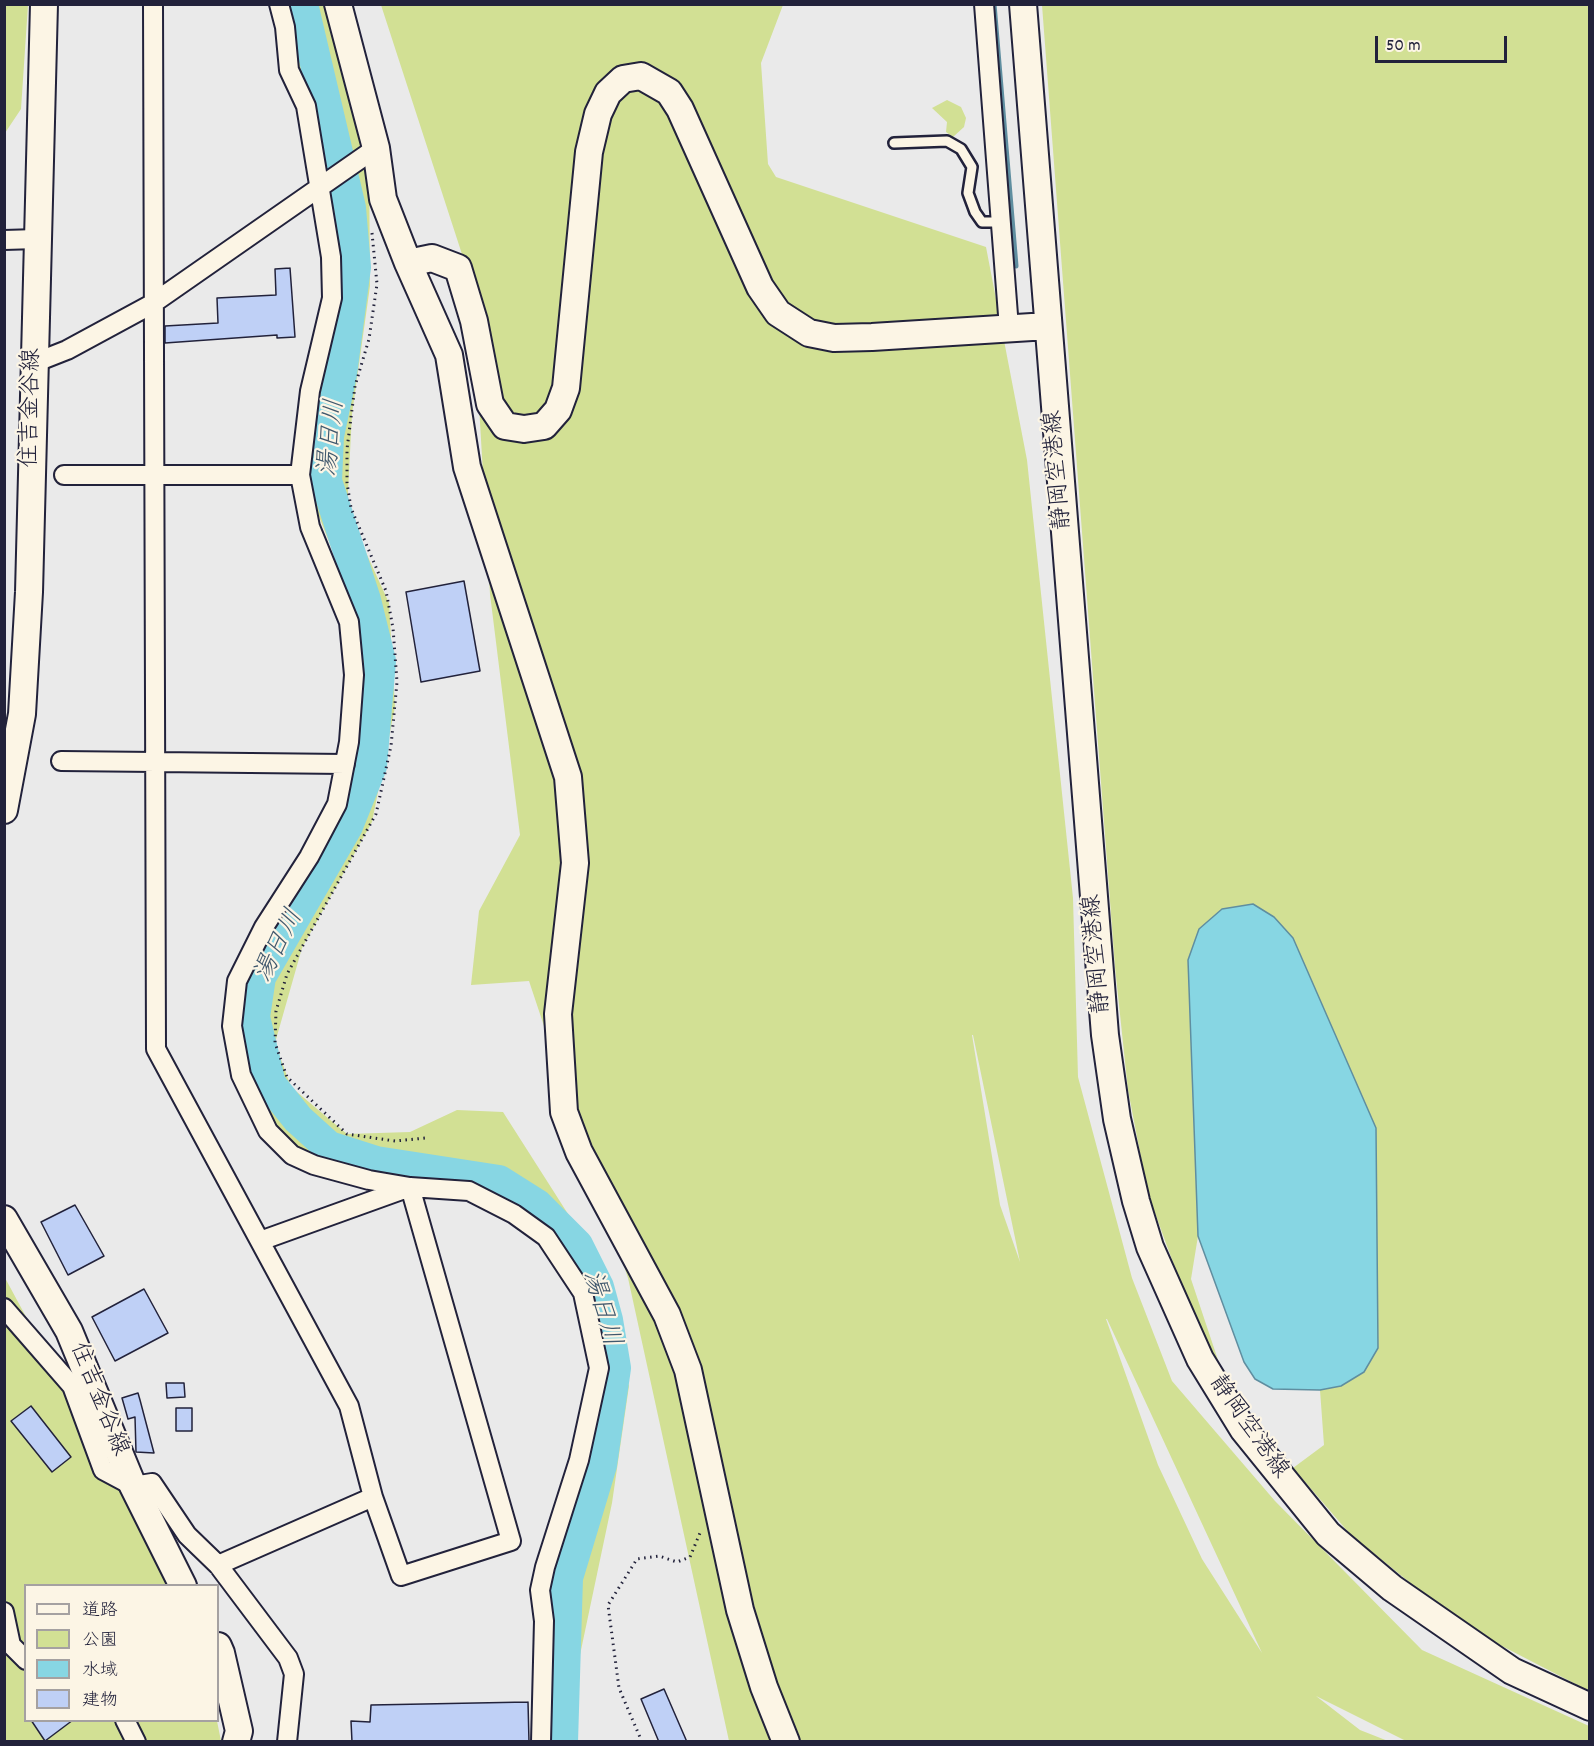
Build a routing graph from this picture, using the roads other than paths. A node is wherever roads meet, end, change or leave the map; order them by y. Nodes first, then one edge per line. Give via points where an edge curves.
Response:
1 (44, 4) edge
2 (153, 4) edge
3 (279, 4) edge
4 (338, 4) edge
5 (984, 4) edge
6 (1023, 4) edge
7 (894, 143) dead end
8 (376, 148) junction
9 (320, 188) junction
10 (1002, 222) junction
11 (38, 238) junction
12 (4, 240) edge
13 (408, 263) junction
14 (152, 304) junction
15 (1048, 326) junction
16 (1009, 328) junction
17 (34, 363) junction
18 (153, 474) junction
19 (64, 475) dead end
20 (300, 475) junction
21 (61, 761) dead end
22 (155, 762) junction
23 (345, 764) junction
24 (4, 810) edge
25 (410, 1187) junction
26 (4, 1219) edge
27 (261, 1241) junction
28 (4, 1308) edge
29 (133, 1486) junction
30 (373, 1497) junction
31 (218, 1565) junction
32 (182, 1584) edge
33 (4, 1612) edge
34 (219, 1648) edge
35 (24, 1658) edge
36 (1590, 1707) edge
37 (126, 1722) edge
38 (136, 1742) edge
39 (236, 1742) edge
40 (287, 1742) edge
41 (541, 1742) edge
42 (786, 1742) edge

1 - 11 main road, 住吉金谷線
2 - 14 street
3 - 9 street via 289,70 306,106
4 - 8 main road
5 - 10 street
6 - 15 main road, 静岡空港線
7 - 10 lane via 955,144 972,167 968,193 977,216 985,223
8 - 9 street
8 - 13 main road via 383,199
9 - 14 street
9 - 20 street via 331,257 332,298 310,391
10 - 16 street
11 - 12 street
11 - 17 main road, 住吉金谷線
13 - 16 main road via 432,258 458,268 474,321 490,404 505,426 544,426 558,410 566,388 589,152 598,114 608,93 622,79 641,76 669,92 680,109 760,287 778,313 809,333 834,338
13 - 42 main road via 449,355 466,467 568,777 575,863 558,1014 564,1112 579,1152 667,1315 688,1370 740,1610
14 - 17 street via 67,350
14 - 18 street
15 - 16 main road
15 - 36 main road, 静岡空港線 via 1105,1035 1117,1119 1150,1247 1206,1369 1243,1429 1328,1534 1392,1588 1512,1671
17 - 24 main road, 住吉金谷線 via 23,703
18 - 19 street
18 - 20 street
18 - 22 street
20 - 23 street via 310,527 349,622 354,675
21 - 22 street
22 - 23 street
22 - 27 street via 156,1049
23 - 25 street via 337,804 264,927 237,981 232,1026 241,1075 268,1131 292,1155 325,1168
25 - 27 street
25 - 30 street via 511,1541 401,1576
25 - 41 street via 468,1191 514,1214 546,1237 583,1293 599,1368 579,1460 540,1590 544,1621
26 - 29 main road, 住吉金谷線 via 69,1331
27 - 30 street via 349,1406
28 - 29 street via 72,1386 103,1470
29 - 31 street via 152,1483 187,1535
29 - 32 main road, 住吉金谷線
30 - 31 street
31 - 40 street via 288,1658 294,1674
33 - 35 street via 11,1645
34 - 39 main road via 239,1731
37 - 38 street

